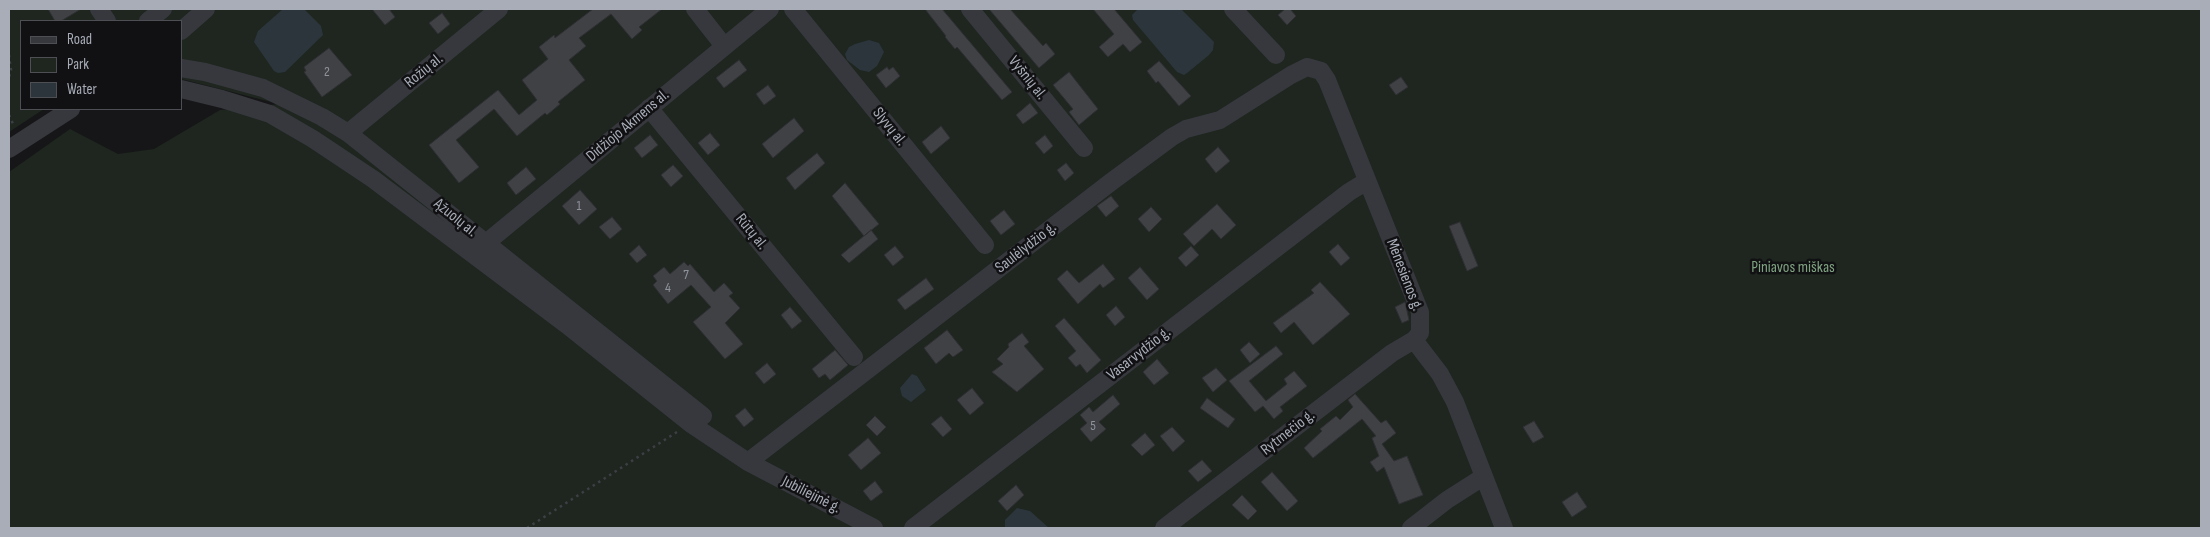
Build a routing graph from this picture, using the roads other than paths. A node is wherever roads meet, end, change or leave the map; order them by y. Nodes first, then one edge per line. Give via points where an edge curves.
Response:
1 (99, 9) edge
2 (163, 9) edge
3 (206, 9) edge
4 (499, 9) edge
5 (695, 9) edge
6 (770, 9) edge
7 (792, 9) edge
8 (970, 9) edge
9 (1233, 9) edge
10 (106, 20) edge
11 (149, 20) edge
12 (182, 30) edge
13 (724, 46) junction
14 (1276, 55) dead end
15 (182, 68) edge
16 (1321, 71) joint
17 (182, 89) edge
18 (649, 108) junction
19 (69, 110) edge
20 (348, 133) junction
21 (1084, 148) dead end
22 (9, 149) edge
23 (1367, 182) junction
24 (486, 243) junction
25 (985, 245) dead end
26 (1414, 340) junction
27 (854, 357) dead end
28 (697, 420) junction
29 (748, 462) junction
30 (1483, 477) junction
31 (874, 528) edge
32 (913, 528) edge
33 (1164, 528) edge
34 (1411, 528) edge
35 (1504, 528) edge

1 - 10 street
2 - 11 street
3 - 12 street
4 - 20 street, Rožių al.
5 - 13 street
6 - 13 street, Didžiojo Akmens al.
7 - 25 street, Slyvų al.
8 - 21 street, Vyšnių al.
9 - 14 street
13 - 18 street, Didžiojo Akmens al.
15 - 20 street, Ąžuolų al. via 263,88
16 - 23 street, Mėnesienos g.
16 - 29 street, Saulėlydžio g. via 1307,67 1300,70 1220,120 1186,129 1172,137
17 - 28 street via 270,114 313,139 373,179
18 - 24 street, Didžiojo Akmens al.
18 - 27 street, Rūtų al.
19 - 22 street
20 - 24 street, Ąžuolų al.
23 - 26 street, Mėnesienos g. via 1420,312 1420,333
23 - 32 street, Vasarvydžio g. via 1349,192
24 - 28 street, Ąžuolų al.
26 - 30 street via 1440,374 1455,402
26 - 33 street, Rytmečio g. via 1392,353
28 - 29 street, Jubiliejinė g.
29 - 31 street, Jubiliejinė g.
30 - 34 street
30 - 35 street

